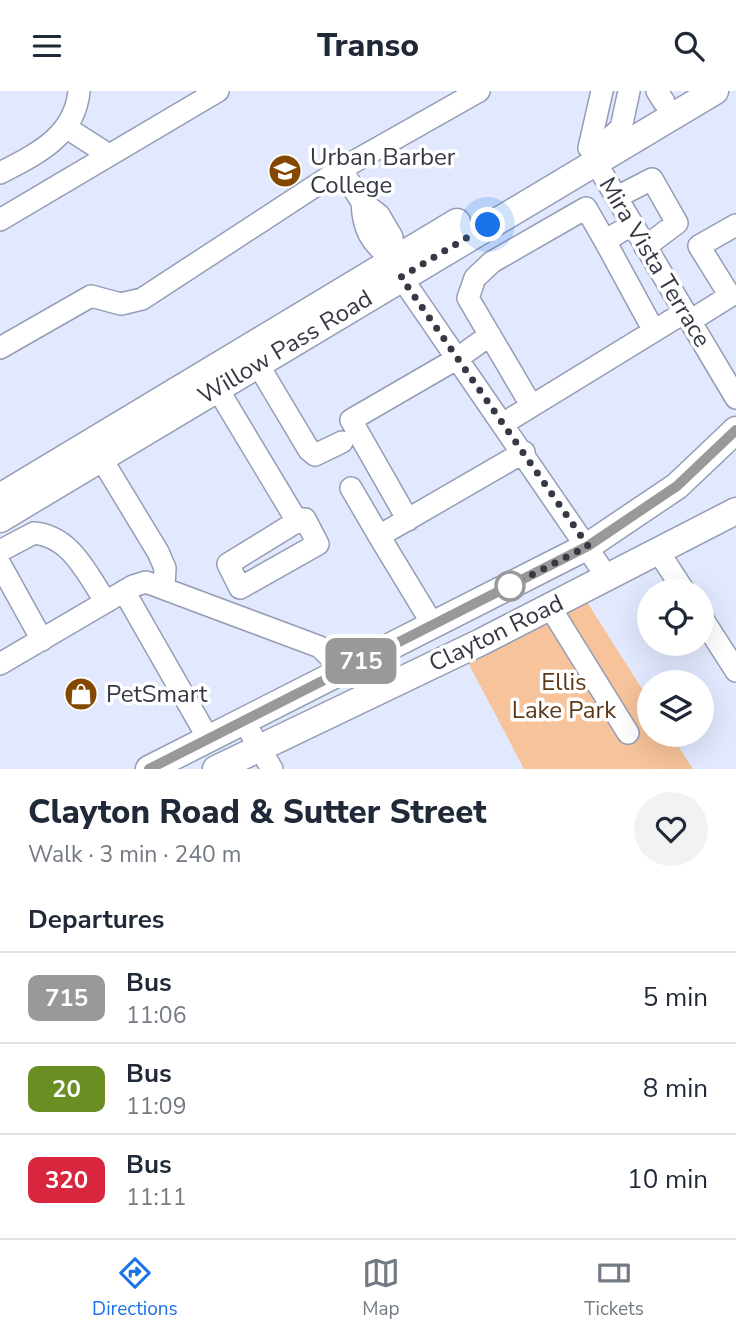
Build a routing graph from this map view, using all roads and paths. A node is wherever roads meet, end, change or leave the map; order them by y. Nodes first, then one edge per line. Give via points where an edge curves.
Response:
1 (79, 91) edge
2 (218, 91) edge
3 (479, 91) edge
4 (602, 91) edge
5 (629, 91) edge
6 (715, 91) edge
7 (667, 95) edge
8 (67, 128) junction
9 (621, 128) junction
10 (109, 155) junction
11 (588, 161) junction
12 (341, 169) junction
13 (0, 173) edge
14 (617, 197) junction
15 (0, 220) edge
16 (631, 225) junction
17 (736, 225) edge
18 (605, 241) junction
19 (645, 247) junction
20 (397, 268) junction
21 (733, 301) edge
22 (688, 317) junction
23 (654, 331) junction
24 (490, 335) junction
25 (0, 348) edge
26 (458, 358) junction
27 (257, 363) junction
28 (217, 387) junction
29 (736, 398) edge
30 (531, 405) junction
31 (504, 423) junction
32 (736, 430) edge
33 (342, 442) dead end
34 (524, 452) junction
35 (101, 458) junction
36 (351, 488) dead end
37 (0, 497) edge
38 (736, 511) edge
39 (0, 519) edge
40 (408, 520) junction
41 (298, 521) dead end
42 (379, 535) junction
43 (588, 546) junction
44 (0, 551) edge
45 (658, 551) junction
46 (0, 564) edge
47 (607, 577) junction
48 (676, 579) edge
49 (164, 588) junction
50 (124, 591) junction
51 (106, 602) junction
52 (550, 607) junction
53 (433, 625) junction
54 (714, 636) edge
55 (42, 639) junction
56 (0, 664) edge
57 (734, 665) edge
58 (343, 670) junction
59 (243, 720) junction
60 (628, 733) dead end
61 (208, 738) junction
62 (258, 746) junction
63 (149, 769) edge
64 (216, 769) edge
65 (272, 769) edge

1 - 8 street via 77,109
2 - 10 street
3 - 12 street
4 - 11 street, Mira Vista Terrace
5 - 9 street
6 - 11 main road, Willow Pass Road
7 - 9 main road, Willow Pass Road
8 - 10 street
8 - 13 street via 52,143
9 - 11 main road, Willow Pass Road
10 - 15 street
11 - 14 street, Mira Vista Terrace
11 - 20 main road, Willow Pass Road via 524,182
12 - 20 street via 392,237
12 - 25 street via 142,299 121,304 92,296
14 - 16 street, Mira Vista Terrace
14 - 19 street via 652,179 677,223
16 - 18 street
16 - 19 street, Mira Vista Terrace
17 - 21 street via 699,246
18 - 23 street
18 - 24 street via 586,208 492,262 475,278 468,298
19 - 22 street, Mira Vista Terrace
20 - 26 street
20 - 27 main road, Willow Pass Road
20 - 37 main road, Willow Pass Road
21 - 22 street
22 - 23 street
22 - 29 street, Mira Vista Terrace
23 - 30 street
24 - 26 street
24 - 30 street
26 - 31 street
26 - 40 street via 351,420
27 - 28 main road, Willow Pass Road
27 - 33 street via 309,450 315,455
28 - 35 main road, Willow Pass Road
28 - 41 street
30 - 31 street
31 - 34 street
32 - 43 main road, Clayton Road via 677,486
34 - 40 street
34 - 43 street
35 - 39 main road, Willow Pass Road
35 - 49 street via 158,552
36 - 42 street
38 - 45 main road, Clayton Road
40 - 42 street
42 - 53 street
43 - 47 street
43 - 53 main road, Clayton Road
44 - 51 street via 34,533 58,539
45 - 47 main road, Clayton Road
45 - 48 street
46 - 55 street
47 - 52 main road, Clayton Road
49 - 50 street via 146,582
49 - 58 street via 320,647
50 - 51 street
50 - 61 street
51 - 55 street
52 - 60 street
52 - 62 main road, Clayton Road
53 - 58 main road, Clayton Road
54 - 57 street
55 - 56 street
58 - 59 main road, Clayton Road
59 - 61 main road, Clayton Road
59 - 62 street
61 - 63 main road, Clayton Road
62 - 64 main road, Clayton Road
62 - 65 street

